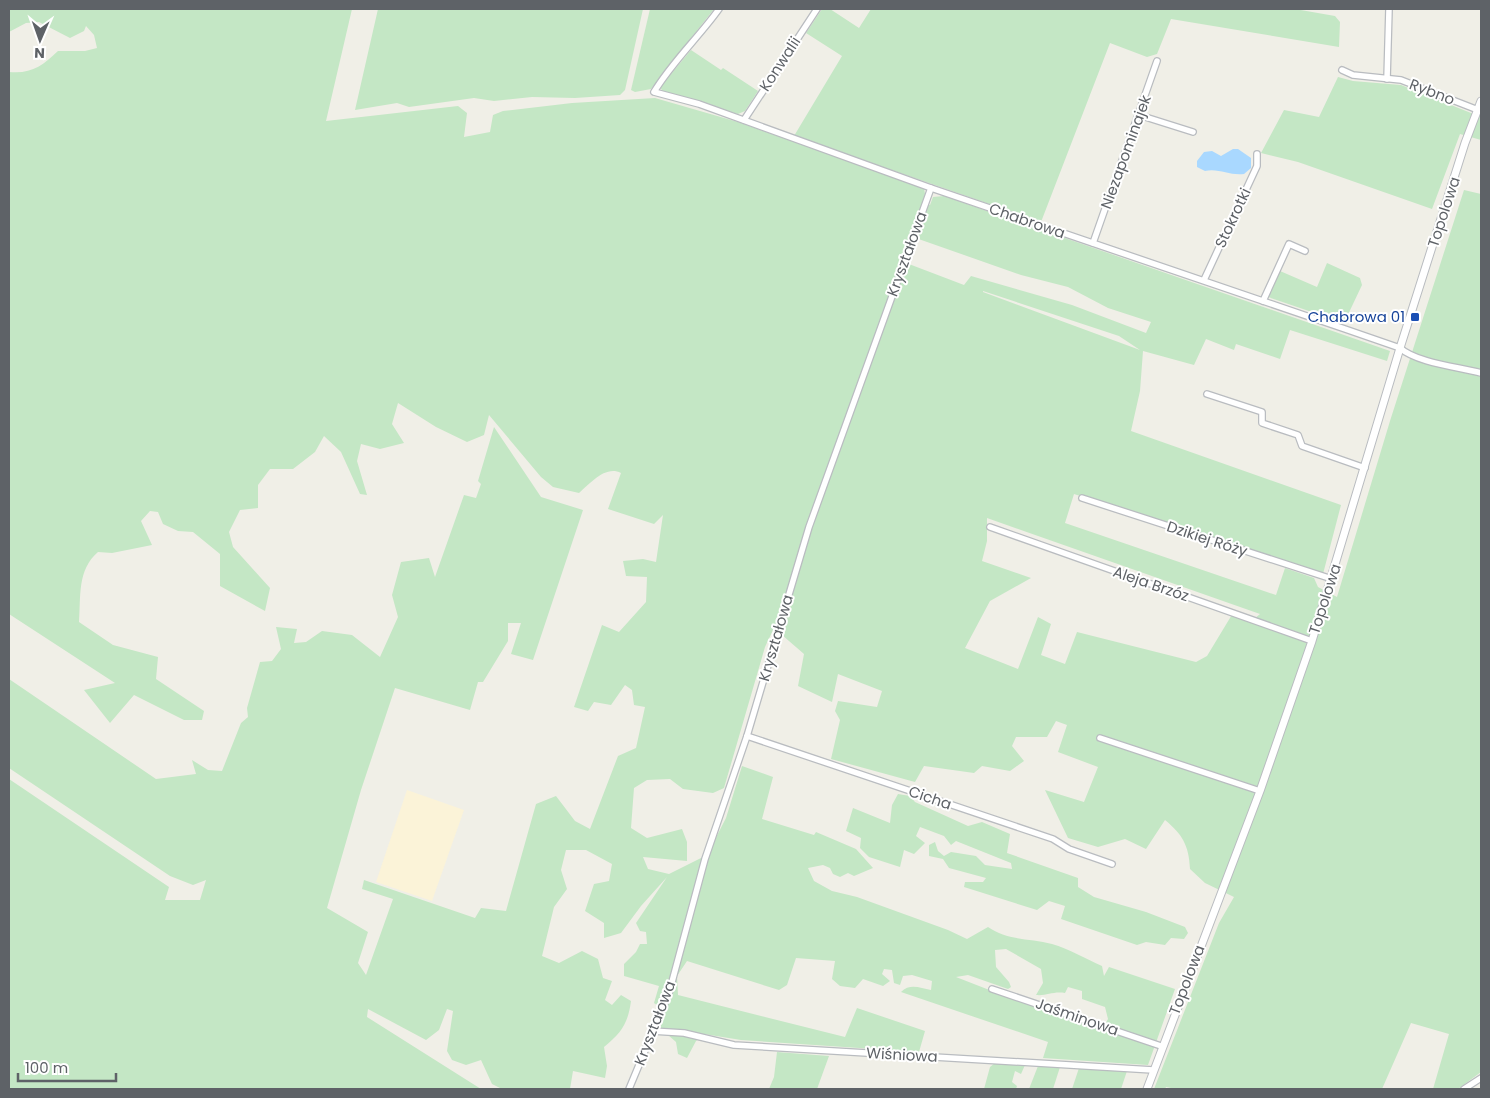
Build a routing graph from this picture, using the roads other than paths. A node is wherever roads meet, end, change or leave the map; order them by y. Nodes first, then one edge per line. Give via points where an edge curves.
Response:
1 (719, 9) edge
2 (817, 9) edge
3 (1389, 9) edge
4 (1157, 60) dead end
5 (1342, 70) dead end
6 (1386, 79) junction
7 (1481, 101) edge
8 (1478, 110) junction
9 (1139, 115) junction
10 (744, 120) junction
11 (1193, 132) dead end
12 (1257, 154) dead end
13 (931, 188) junction
14 (1093, 243) junction
15 (1305, 251) dead end
16 (1204, 280) junction
17 (1263, 301) junction
18 (1400, 348) junction
19 (1481, 374) edge
20 (1207, 394) dead end
21 (1365, 468) junction
22 (1082, 498) dead end
23 (990, 527) dead end
24 (1332, 579) junction
25 (1312, 641) junction
26 (747, 736) junction
27 (1100, 738) dead end
28 (1260, 791) junction
29 (1112, 864) dead end
30 (992, 989) dead end
31 (652, 1032) junction
32 (1161, 1046) junction
33 (1153, 1070) junction
34 (1481, 1078) edge
35 (629, 1089) edge
36 (1146, 1089) edge
37 (1464, 1089) edge

1 - 10 street, Chabrowa via 654,92
2 - 10 street, Konwalii
3 - 6 street
4 - 9 street, Niezapominajek
5 - 6 street, Rybno via 1353,75
6 - 8 street, Rybno via 1401,80
7 - 8 street, Topolowa
8 - 18 street, Topolowa
9 - 11 street
9 - 14 street, Niezapominajek
10 - 13 street, Chabrowa
12 - 16 street, Stokrotki via 1257,166
13 - 14 street, Chabrowa
13 - 26 street, Kryształowa via 809,527
14 - 16 street, Chabrowa
15 - 17 street via 1289,244
16 - 17 street, Chabrowa
17 - 18 street, Chabrowa
18 - 19 street, Chabrowa via 1424,360
18 - 21 street, Topolowa
20 - 21 street via 1262,412 1262,423 1298,435 1302,446
21 - 24 street, Topolowa
22 - 24 street, Dzikiej Róży
23 - 25 street, Aleja Brzóz
24 - 25 street, Topolowa
25 - 28 street, Topolowa
26 - 29 street, Cicha via 1053,839 1069,849
26 - 31 street, Kryształowa via 705,859 669,993
27 - 28 street
28 - 32 street, Topolowa
30 - 32 street, Jaśminowa
31 - 33 street, Wiśniowa via 684,1033 734,1046
31 - 35 street, Kryształowa
32 - 33 street, Topolowa
33 - 36 street, Topolowa
34 - 37 street

